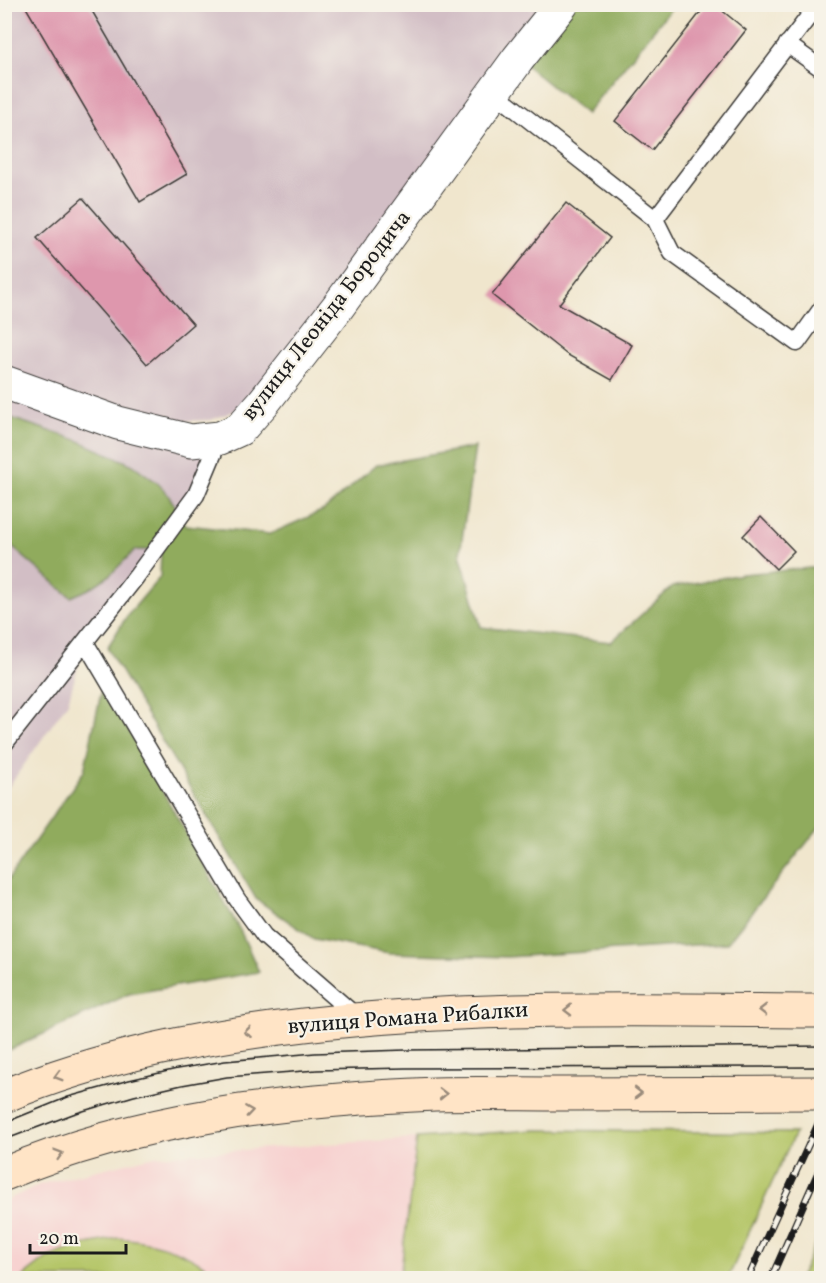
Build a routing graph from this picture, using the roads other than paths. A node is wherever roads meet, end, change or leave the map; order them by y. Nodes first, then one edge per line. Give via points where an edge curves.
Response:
1 (562, 4) edge
2 (813, 11) dead end
3 (788, 44) junction
4 (822, 69) edge
5 (495, 93) junction
6 (655, 219) junction
7 (822, 308) edge
8 (4, 382) edge
9 (220, 438) junction
10 (85, 642) junction
11 (5, 743) edge
12 (822, 1011) edge
13 (358, 1019) junction
14 (822, 1093) edge
15 (4, 1096) edge
16 (4, 1174) edge

1 - 5 street, вулиця Леоніда Бородича
2 - 3 lane
3 - 4 lane
3 - 6 lane
5 - 6 lane
5 - 9 street, вулиця Леоніда Бородича via 263,403 240,429
6 - 7 lane via 672,253 797,343
8 - 9 street, вулиця Леоніда Бородича via 128,426 191,441
9 - 10 lane via 196,495
10 - 11 lane
10 - 13 lane via 237,899 264,936
12 -> 13 main road, вулиця Романа Рибалки via 577,1009
13 -> 15 main road, вулиця Романа Рибалки via 220,1036 133,1053
16 -> 14 main road via 122,1135 187,1120 348,1099 436,1094

